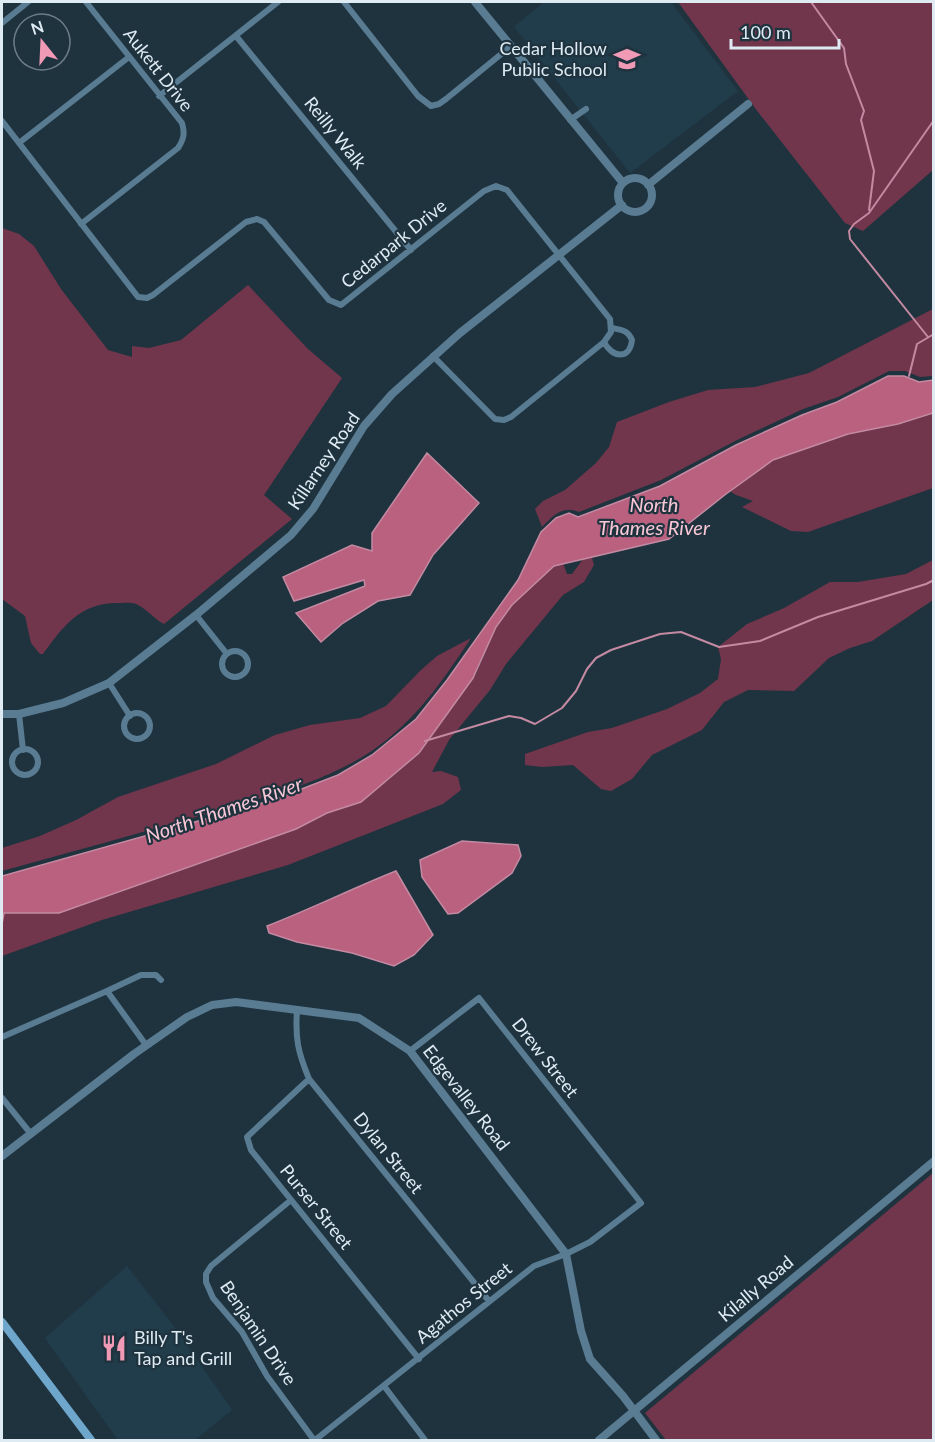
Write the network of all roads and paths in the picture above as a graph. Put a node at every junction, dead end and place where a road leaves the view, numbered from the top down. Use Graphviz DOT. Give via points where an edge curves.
graph roads {
  1 [pos="28,2"];
  2 [pos="86,2"];
  3 [pos="278,2"];
  4 [pos="344,2"];
  5 [pos="475,2"];
  6 [pos="2,23"];
  7 [pos="236,36"];
  8 [pos="511,46"];
  9 [pos="129,57"];
  10 [pos="159,96"];
  11 [pos="748,104"];
  12 [pos="586,109"];
  13 [pos="570,120"];
  14 [pos="2,121"];
  15 [pos="20,143"];
  16 [pos="623,183"];
  17 [pos="648,185"];
  18 [pos="622,205"];
  19 [pos="81,224"];
  20 [pos="411,250"];
  21 [pos="557,254"];
  22 [pos="612,328"];
  23 [pos="604,342"];
  24 [pos="433,356"];
  25 [pos="196,615"];
  26 [pos="227,654"];
  27 [pos="109,683"];
  28 [pos="2,714"];
  29 [pos="19,714"];
  30 [pos="129,716"];
  31 [pos="23,750"];
  32 [pos="161,980"];
  33 [pos="107,991"];
  34 [pos="297,1010"];
  35 [pos="2,1037"];
  36 [pos="146,1045"];
  37 [pos="410,1051"];
  38 [pos="309,1079"];
  39 [pos="2,1098"];
  40 [pos="31,1134"];
  41 [pos="2,1156"];
  42 [pos="933,1161"];
  43 [pos="291,1200"];
  44 [pos="640,1203"];
  45 [pos="566,1254"];
  46 [pos="489,1301"];
  47 [pos="2,1322"];
  48 [pos="418,1359"];
  49 [pos="384,1386"];
  50 [pos="634,1411"];
  51 [pos="91,1440"];
  52 [pos="314,1440"];
  53 [pos="425,1440"];
  54 [pos="599,1440"];
  55 [pos="656,1440"];
  1 -- 6 [label="street"];
  2 -- 9 [label="street, Aukett Drive"];
  3 -- 7 [label="street"];
  4 -- 8 [label="street" via="418,96 431,106 446,99"];
  5 -- 8 [label="street"];
  7 -- 10 [label="street"];
  7 -- 20 [label="street, Reilly Walk"];
  8 -- 13 [label="street"];
  9 -- 10 [label="street, Aukett Drive"];
  9 -- 15 [label="street"];
  10 -- 19 [label="street, Aukett Drive" via="182,123 183,140"];
  11 -- 17 [label="street"];
  12 -- 13 [label="street"];
  13 -- 16 [label="street"];
  14 -- 15 [label="street, Cedarpark Drive"];
  15 -- 19 [label="street, Cedarpark Drive"];
  16 -- 17 [label="street" via="635,178"];
  16 -- 18 [label="street" via="618,193"];
  17 -- 18 [label="street" via="651,199 644,209 634,212"];
  18 -- 21 [label="street, Killarney Road"];
  19 -- 20 [label="street, Cedarpark Drive" via="138,297 147,298 246,222 257,219 264,222 328,300 341,305"];
  20 -- 21 [label="street, Cedarpark Drive" via="495,186 507,190"];
  21 -- 22 [label="street" via="610,319"];
  21 -- 24 [label="street, Killarney Road"];
  22 -- 23 [label="street"];
  22 -- 23 [label="street" via="629,333 629,350 614,354"];
  23 -- 24 [label="street" via="504,420 495,419"];
  24 -- 25 [label="street, Killarney Road" via="364,426 313,509 291,535"];
  25 -- 26 [label="street"];
  25 -- 27 [label="street, Killarney Road"];
  26 -- 26 [label="street" via="222,669 232,677 240,676 247,666 246,658 240,653"];
  27 -- 29 [label="street, Killarney Road" via="63,703"];
  27 -- 30 [label="street"];
  28 -- 29 [label="street, Killarney Road"];
  29 -- 31 [label="street"];
  30 -- 30 [label="street" via="124,722 127,734 134,739 146,735 149,724 145,717 138,713"];
  31 -- 31 [label="street" via="16,753 12,765 17,772 29,774 37,766 37,757"];
  32 -- 33 [label="street" via="156,975 141,975"];
  33 -- 35 [label="street"];
  33 -- 36 [label="street"];
  34 -- 36 [label="street, Edgevalley Road" via="236,1002 212,1005"];
  34 -- 37 [label="street, Edgevalley Road" via="359,1018"];
  34 -- 38 [label="street, Dylan Street" via="295,1034"];
  36 -- 40 [label="street, Edgevalley Road"];
  37 -- 44 [label="street, Drew Street" via="479,998"];
  37 -- 45 [label="street, Edgevalley Road"];
  38 -- 43 [label="street, Purser Street" via="247,1137 251,1150"];
  38 -- 46 [label="street, Dylan Street"];
  39 -- 40 [label="street"];
  40 -- 41 [label="street, Edgevalley Road"];
  42 -- 50 [label="street, Kilally Road"];
  43 -- 48 [label="street, Purser Street"];
  43 -- 52 [label="street, Benjamin Drive" via="211,1266 206,1282 213,1298 242,1332 267,1376"];
  44 -- 45 [label="street, Agathos Street" via="590,1242"];
  45 -- 46 [label="street, Agathos Street" via="534,1266"];
  45 -- 50 [label="street, Edgevalley Road" via="590,1359"];
  46 -- 48 [label="street, Agathos Street"];
  47 -- 51 [label="main road"];
  48 -- 49 [label="street, Agathos Street"];
  49 -- 52 [label="street, Agathos Street"];
  49 -- 53 [label="street"];
  50 -- 54 [label="street, Kilally Road"];
  50 -- 55 [label="street, Edgevalley Road"];
}
